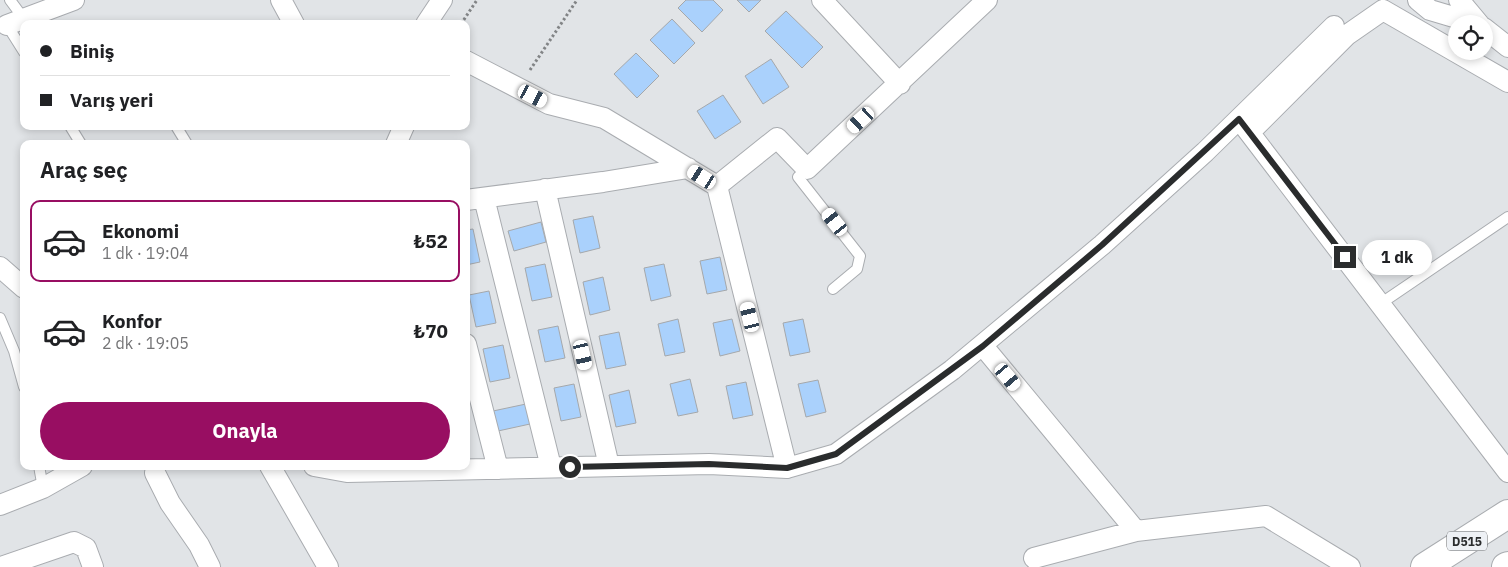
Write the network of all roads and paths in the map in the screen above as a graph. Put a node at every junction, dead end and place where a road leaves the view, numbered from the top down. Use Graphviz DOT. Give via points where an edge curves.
graph roads {
  1 [pos="10,0"];
  2 [pos="74,0"];
  3 [pos="282,0"];
  4 [pos="442,0"];
  5 [pos="477,0"];
  6 [pos="577,0"];
  7 [pos="822,0"];
  8 [pos="987,0"];
  9 [pos="1418,0"];
  10 [pos="1459,0"];
  11 [pos="1448,15"];
  12 [pos="1471,15"];
  13 [pos="20,20"];
  14 [pos="20,20"];
  15 [pos="292,20"];
  16 [pos="429,20"];
  17 [pos="464,20"];
  18 [pos="15,22"];
  19 [pos="1334,26"];
  20 [pos="1493,35"];
  21 [pos="20,39"];
  22 [pos="1508,47"];
  23 [pos="470,63"];
  24 [pos="1508,82"];
  25 [pos="900,84"];
  26 [pos="518,88"];
  27 [pos="1244,126"];
  28 [pos="688,168"];
  29 [pos="808,169"];
  30 [pos="716,186"];
  31 [pos="545,189"];
  32 [pos="475,199"];
  33 [pos="1508,217"];
  34 [pos="0,267"];
  35 [pos="20,284"];
  36 [pos="833,289"];
  37 [pos="1380,304"];
  38 [pos="0,318"];
  39 [pos="983,346"];
  40 [pos="470,360"];
  41 [pos="20,373"];
  42 [pos="609,466"];
  43 [pos="551,467"];
  44 [pos="787,468"];
  45 [pos="470,469"];
  46 [pos="498,469"];
  47 [pos="40,470"];
  48 [pos="75,470"];
  49 [pos="272,470"];
  50 [pos="336,470"];
  51 [pos="391,470"];
  52 [pos="1508,472"];
  53 [pos="155,473"];
  54 [pos="43,488"];
  55 [pos="0,505"];
  56 [pos="1508,514"];
  57 [pos="1136,531"];
  58 [pos="1034,558"];
  59 [pos="1,567"];
  60 [pos="93,567"];
  61 [pos="210,567"];
  62 [pos="328,567"];
  63 [pos="1350,567"];
  64 [pos="1426,567"];
  1 -- 18 [label="lane"];
  2 -- 13 [label="street"];
  3 -- 15 [label="street"];
  4 -- 16 [label="street"];
  5 -- 17 [label="path"];
  6 -- 26 [label="path"];
  7 -- 25 [label="street"];
  8 -- 25 [label="street"];
  9 -- 11 [label="street" via="1430,10"];
  10 -- 12 [label="street"];
  14 -- 18 [label="street"];
  18 -- 21 [label="lane"];
  19 -- 27 [label="street"];
  20 -- 22 [label="street"];
  23 -- 26 [label="street"];
  24 -- 27 [label="street" via="1383,10 1347,35"];
  25 -- 29 [label="street"];
  26 -- 28 [label="street" via="549,104 604,118"];
  27 -- 37 [label="street"];
  27 -- 39 [label="street"];
  28 -- 30 [label="street"];
  28 -- 31 [label="street"];
  29 -- 30 [label="street" via="777,138"];
  29 -- 36 [label="lane" via="798,177 860,256 857,269"];
  30 -- 44 [label="street"];
  31 -- 32 [label="street"];
  31 -- 42 [label="street"];
  32 -- 43 [label="street"];
  33 -- 37 [label="lane"];
  34 -- 35 [label="street"];
  37 -- 52 [label="street"];
  38 -- 41 [label="lane"];
  39 -- 44 [label="street" via="836,454"];
  39 -- 57 [label="street"];
  40 -- 46 [label="street"];
  42 -- 43 [label="street"];
  42 -- 44 [label="street" via="709,464"];
  43 -- 46 [label="street"];
  45 -- 46 [label="street"];
  47 -- 54 [label="lane"];
  48 -- 54 [label="street"];
  49 -- 62 [label="street"];
  50 -- 51 [label="street"];
  53 -- 61 [label="street"];
  54 -- 55 [label="street"];
  56 -- 64 [label="highway, D515"];
  57 -- 58 [label="street"];
  57 -- 63 [label="street" via="1266,516"];
  59 -- 60 [label="street" via="74,542 86,548"];
}
